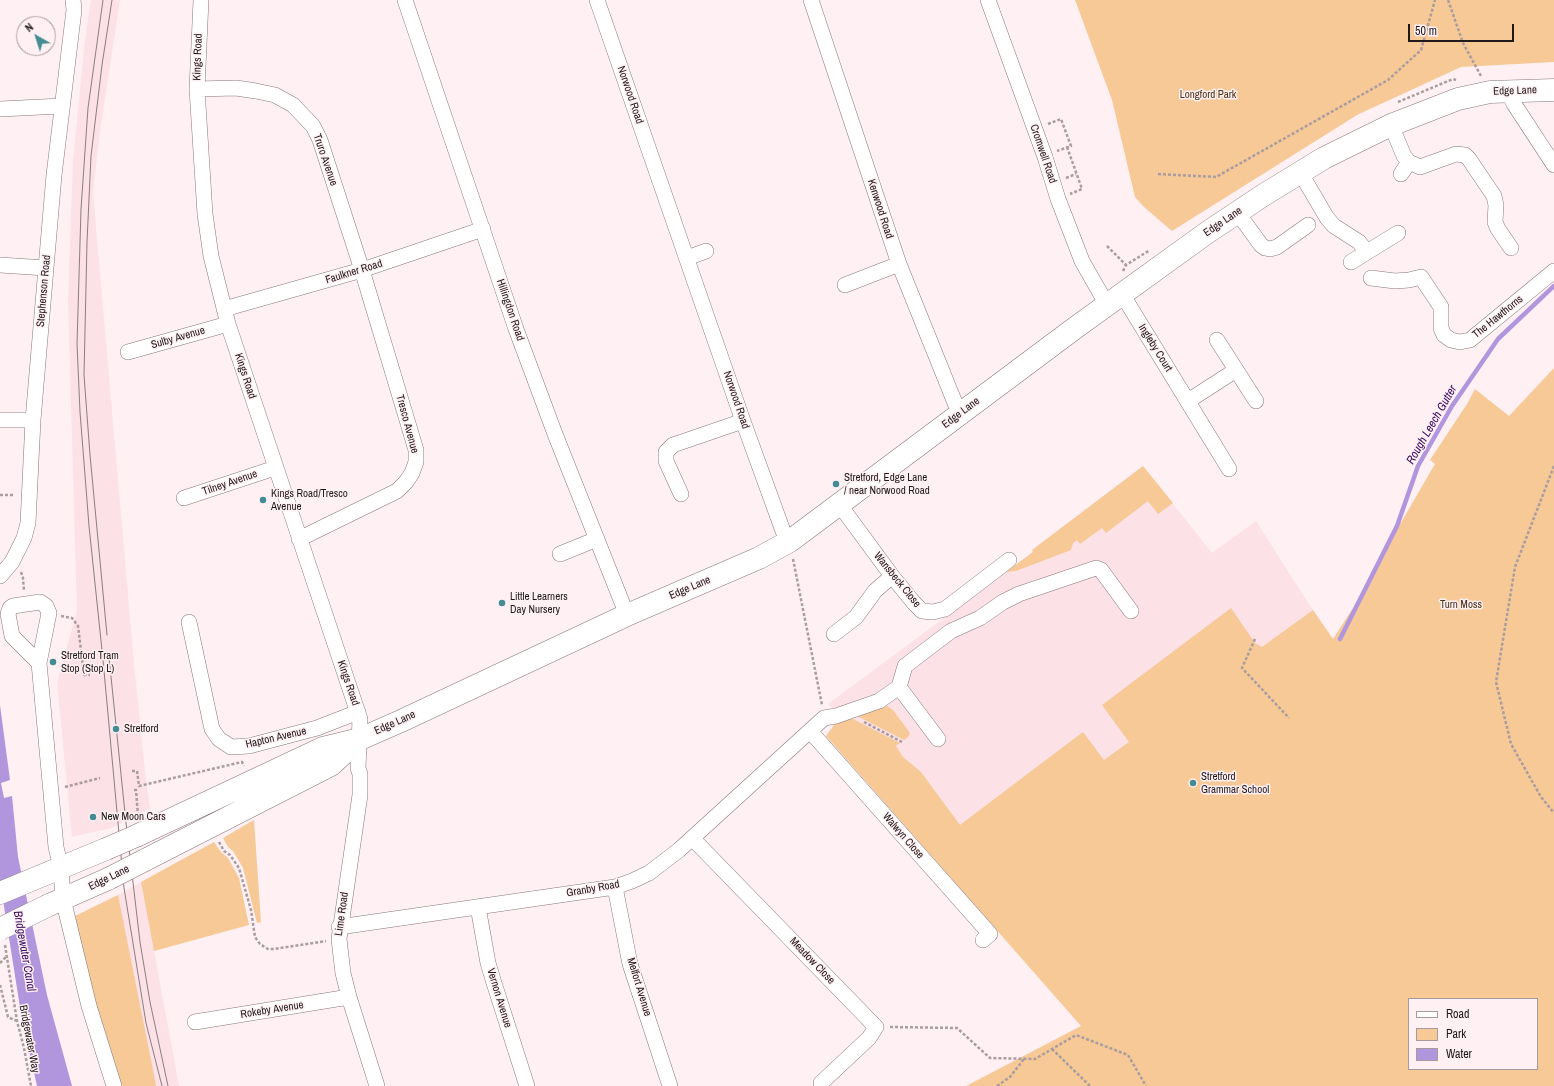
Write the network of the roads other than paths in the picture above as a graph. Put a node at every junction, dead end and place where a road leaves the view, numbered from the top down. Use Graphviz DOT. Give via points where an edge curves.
graph roads {
  1 [pos="73,0"];
  2 [pos="201,0"];
  3 [pos="405,0"];
  4 [pos="597,0"];
  5 [pos="811,0"];
  6 [pos="988,0"];
  7 [pos="197,89"];
  8 [pos="1554,90"];
  9 [pos="1499,91"];
  10 [pos="62,106"];
  11 [pos="0,109"];
  12 [pos="1391,124"];
  13 [pos="1554,165"];
  14 [pos="1300,172"];
  15 [pos="1238,212"];
  16 [pos="1308,225"];
  17 [pos="483,230"];
  18 [pos="1398,233"];
  19 [pos="1511,248"];
  20 [pos="706,251"];
  21 [pos="1367,252"];
  22 [pos="687,258"];
  23 [pos="1351,262"];
  24 [pos="898,264"];
  25 [pos="0,265"];
  26 [pos="46,268"];
  27 [pos="362,270"];
  28 [pos="1554,271"];
  29 [pos="1379,276"];
  30 [pos="845,285"];
  31 [pos="1114,300"];
  32 [pos="224,309"];
  33 [pos="228,324"];
  34 [pos="1216,340"];
  35 [pos="128,352"];
  36 [pos="1236,370"];
  37 [pos="1256,401"];
  38 [pos="1188,402"];
  39 [pos="962,413"];
  40 [pos="0,420"];
  41 [pos="33,420"];
  42 [pos="743,421"];
  43 [pos="275,468"];
  44 [pos="1229,469"];
  45 [pos="681,494"];
  46 [pos="184,498"];
  47 [pos="839,504"];
  48 [pos="299,539"];
  49 [pos="597,539"];
  50 [pos="790,541"];
  51 [pos="560,554"];
  52 [pos="1009,560"];
  53 [pos="0,576"];
  54 [pos="892,576"];
  55 [pos="1131,610"];
  56 [pos="627,615"];
  57 [pos="189,622"];
  58 [pos="834,634"];
  59 [pos="39,663"];
  60 [pos="898,687"];
  61 [pos="358,712"];
  62 [pos="810,731"];
  63 [pos="360,739"];
  64 [pos="938,740"];
  65 [pos="692,838"];
  66 [pos="54,871"];
  67 [pos="615,887"];
  68 [pos="0,893"];
  69 [pos="56,902"];
  70 [pos="478,907"];
  71 [pos="339,933"];
  72 [pos="3,938"];
  73 [pos="983,940"];
  74 [pos="349,997"];
  75 [pos="195,1022"];
  76 [pos="821,1083"];
  77 [pos="114,1086"];
  78 [pos="377,1086"];
  79 [pos="527,1086"];
  80 [pos="670,1086"];
  1 -- 10 [label="street, Stephenson Road" via="74,10"];
  2 -- 7 [label="street, Kings Road"];
  3 -- 17 [label="street, Hillingdon Road"];
  4 -- 22 [label="street, Norwood Road"];
  5 -- 24 [label="street, Kenwood Road"];
  6 -- 31 [label="street, Cromwell Road" via="1082,261"];
  7 -- 27 [label="street, Truro Avenue" via="236,88 275,95 304,115 320,140"];
  7 -- 32 [label="street, Kings Road" via="204,214"];
  8 -- 9 [label="highway, Edge Lane"];
  9 -- 12 [label="highway, Edge Lane" via="1458,99"];
  9 -- 13 [label="street" via="1514,104"];
  10 -- 11 [label="street"];
  10 -- 26 [label="street, Stephenson Road"];
  12 -- 14 [label="highway, Edge Lane"];
  12 -- 19 [label="street" via="1404,156 1405,168 1420,167 1456,154 1469,159 1494,196 1495,222"];
  14 -- 15 [label="highway, Edge Lane"];
  14 -- 21 [label="street" via="1327,218 1334,226 1359,242"];
  15 -- 16 [label="street" via="1260,245 1270,250"];
  15 -- 31 [label="highway, Edge Lane"];
  17 -- 27 [label="street, Faulkner Road"];
  17 -- 49 [label="street, Hillingdon Road" via="516,329"];
  18 -- 21 [label="street"];
  20 -- 22 [label="street"];
  21 -- 23 [label="street"];
  22 -- 42 [label="street, Norwood Road"];
  24 -- 30 [label="street"];
  24 -- 39 [label="street, Kenwood Road" via="955,403"];
  25 -- 26 [label="street"];
  26 -- 41 [label="street, Stephenson Road"];
  27 -- 32 [label="street, Faulkner Road"];
  27 -- 48 [label="street, Tresco Avenue" via="416,450 416,462 412,473 397,491"];
  28 -- 29 [label="street, The Hawthorns" via="1470,340 1460,342 1444,335 1441,328 1441,307 1421,277 1395,281"];
  31 -- 38 [label="street, Ingleby Court"];
  31 -- 39 [label="highway, Edge Lane"];
  32 -- 33 [label="street, Kings Road"];
  33 -- 35 [label="street, Sulby Avenue"];
  33 -- 43 [label="street, Kings Road"];
  34 -- 36 [label="street"];
  36 -- 37 [label="street"];
  36 -- 38 [label="street"];
  38 -- 44 [label="street, Ingleby Court"];
  39 -- 47 [label="highway, Edge Lane"];
  40 -- 41 [label="street"];
  41 -- 53 [label="street, Stephenson Road" via="28,524 12,562"];
  42 -- 45 [label="street" via="673,446 666,452 666,461"];
  42 -- 50 [label="street, Norwood Road" via="783,531"];
  43 -- 46 [label="street, Tilney Avenue"];
  43 -- 48 [label="street, Kings Road"];
  47 -- 50 [label="highway, Edge Lane"];
  47 -- 54 [label="street, Wansbeck Close"];
  48 -- 61 [label="street, Kings Road"];
  49 -- 51 [label="street"];
  49 -- 56 [label="street, Hillingdon Road"];
  50 -- 56 [label="highway, Edge Lane" via="759,558"];
  52 -- 54 [label="street, Wansbeck Close" via="945,609 933,612 922,610"];
  54 -- 58 [label="street" via="875,591 856,616"];
  55 -- 60 [label="street" via="1101,570 1089,569 1018,594 980,618 951,631 905,666"];
  56 -- 63 [label="highway, Edge Lane"];
  57 -- 61 [label="street, Hapton Avenue" via="212,729 219,739 231,747 249,746 317,728"];
  59 -- 59 [label="street" via="11,633 9,611 13,606 40,602 46,606 49,613"];
  59 -- 66 [label="street" via="56,847"];
  60 -- 62 [label="street, Granby Road" via="879,701 835,715"];
  60 -- 64 [label="street"];
  61 -- 63 [label="street, Kings Road"];
  62 -- 65 [label="street, Granby Road"];
  62 -- 73 [label="street, Walwyn Close" via="990,934"];
  63 -- 66 [label="highway, Edge Lane, bridge" via="323,748 137,826 106,849"];
  63 -- 69 [label="highway, Edge Lane, bridge" via="330,765 110,878"];
  63 -- 71 [label="street, Lime Road" via="359,808"];
  65 -- 67 [label="street, Granby Road" via="649,873"];
  65 -- 76 [label="street, Meadow Close" via="876,1027 869,1038"];
  66 -- 68 [label="highway, Edge Lane"];
  66 -- 69 [label="street"];
  67 -- 70 [label="street, Granby Road"];
  67 -- 80 [label="street, Melfort Avenue" via="630,964"];
  69 -- 72 [label="highway, Edge Lane, bridge"];
  69 -- 77 [label="street"];
  70 -- 71 [label="street, Granby Road"];
  70 -- 79 [label="street, Vernon Avenue" via="494,983"];
  71 -- 74 [label="street, Lime Road" via="343,973"];
  74 -- 75 [label="street, Rokeby Avenue"];
  74 -- 78 [label="street, Lime Road"];
}
